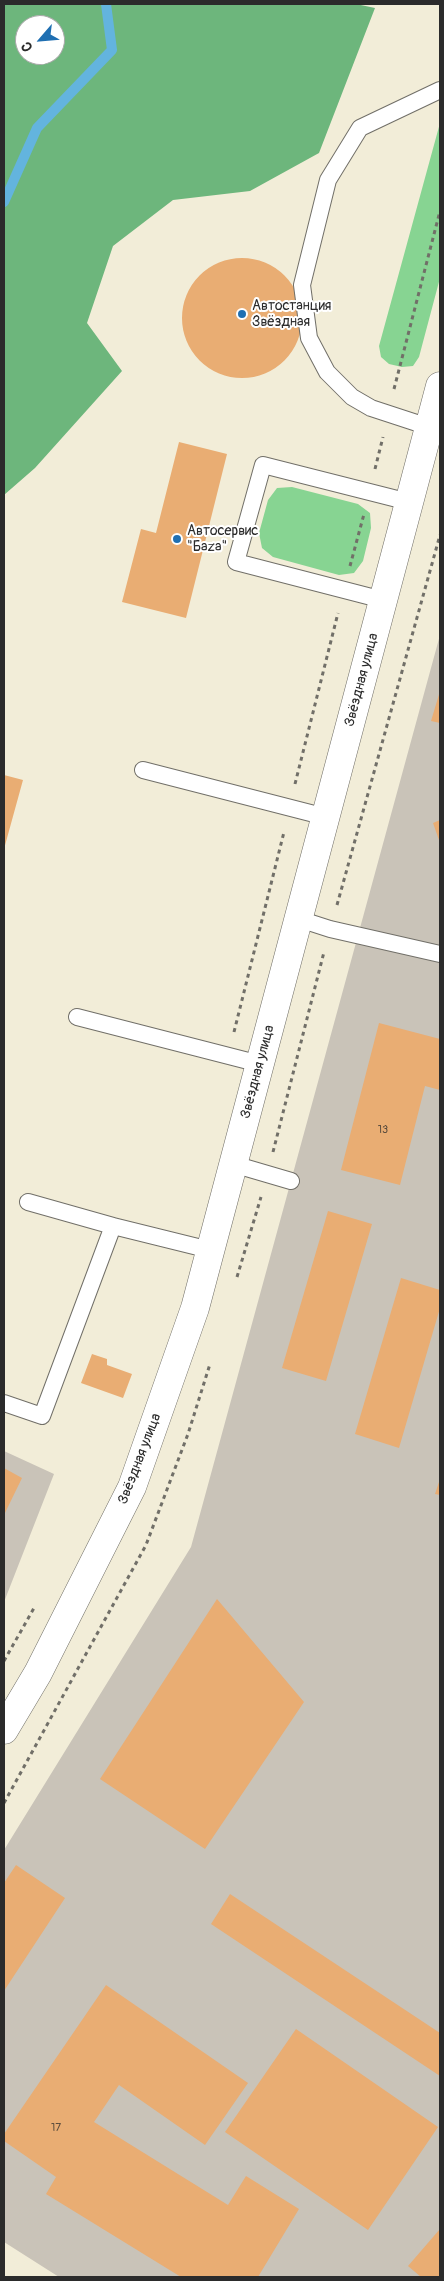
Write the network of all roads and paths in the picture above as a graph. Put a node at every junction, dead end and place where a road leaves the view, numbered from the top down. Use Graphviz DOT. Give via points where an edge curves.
graph roads {
  1 [pos="440,90"];
  2 [pos="440,211"];
  3 [pos="440,386"];
  4 [pos="388,414"];
  5 [pos="429,427"];
  6 [pos="409,502"];
  7 [pos="383,600"];
  8 [pos="143,770"];
  9 [pos="326,817"];
  10 [pos="299,919"];
  11 [pos="440,954"];
  12 [pos="77,1017"];
  13 [pos="260,1064"];
  14 [pos="233,1164"];
  15 [pos="291,1181"];
  16 [pos="28,1202"];
  17 [pos="113,1226"];
  18 [pos="210,1250"];
  19 [pos="4,1402"];
  20 [pos="38,1602"];
  21 [pos="4,1661"];
  22 [pos="11,1703"];
  23 [pos="4,1730"];
  1 -- 4 [label="lane" via="360,128 328,180 302,285 309,338 327,372 352,397"];
  2 -- 4 [label="path"];
  3 -- 5 [label="main road, Звёздная улица"];
  4 -- 5 [label="lane"];
  5 -- 6 [label="main road, Звёздная улица"];
  6 -- 7 [label="main road, Звёздная улица"];
  6 -- 7 [label="lane" via="263,465 236,562"];
  7 -- 9 [label="main road, Звёздная улица"];
  8 -- 9 [label="lane"];
  9 -- 10 [label="main road, Звёздная улица"];
  10 -- 11 [label="lane"];
  10 -- 13 [label="main road, Звёздная улица"];
  12 -- 13 [label="lane"];
  13 -- 14 [label="main road, Звёздная улица"];
  14 -- 15 [label="lane"];
  14 -- 18 [label="main road, Звёздная улица"];
  16 -- 17 [label="lane"];
  17 -- 18 [label="lane"];
  17 -- 19 [label="lane" via="42,1416"];
  18 -- 22 [label="main road, Звёздная улица" via="194,1308 132,1487 38,1673"];
  20 -- 21 [label="path"];
  22 -- 23 [label="main road, Звёздная улица"];
}
